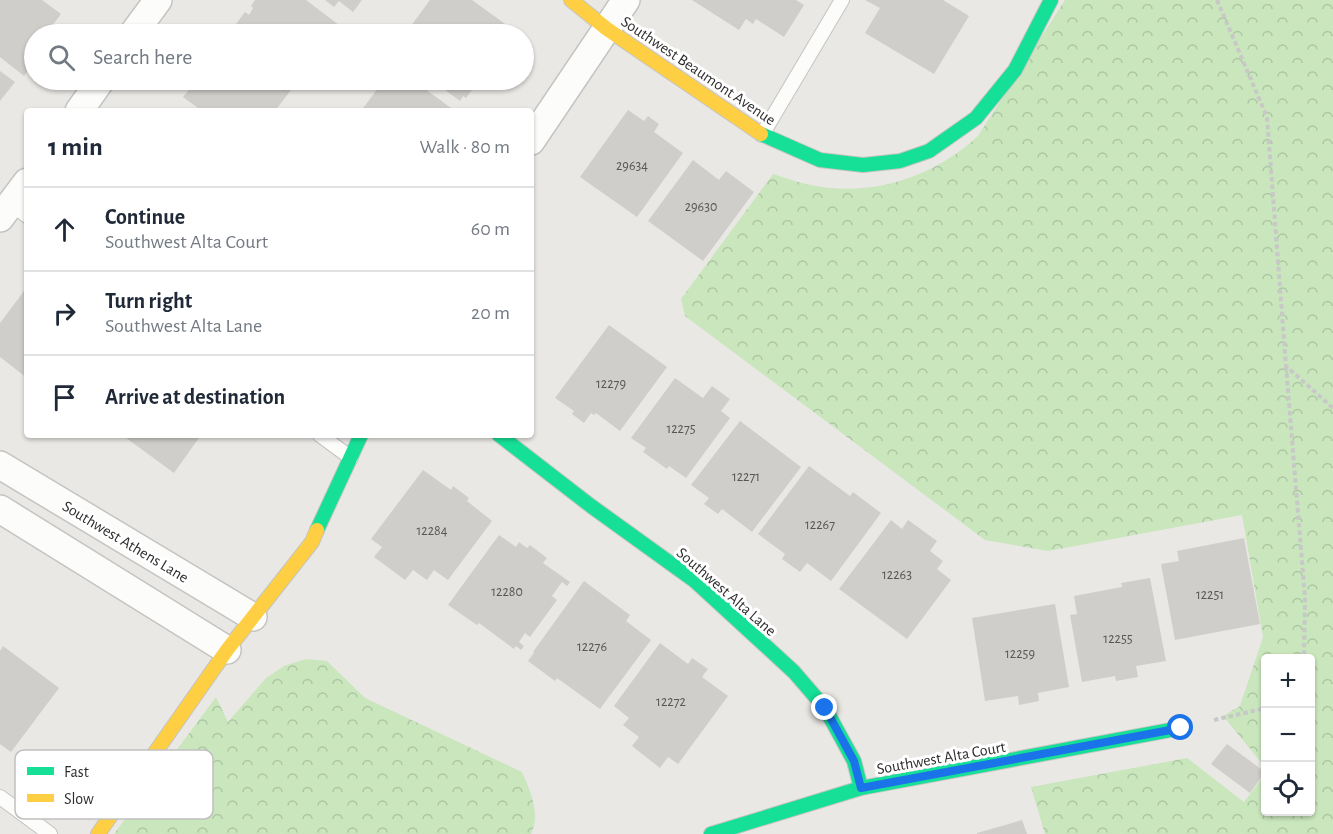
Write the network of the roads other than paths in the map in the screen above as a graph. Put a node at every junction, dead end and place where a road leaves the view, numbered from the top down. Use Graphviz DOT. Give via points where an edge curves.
graph roads {
  1 [pos="158,0"];
  2 [pos="571,0"];
  3 [pos="626,0"];
  4 [pos="842,0"];
  5 [pos="1051,0"];
  6 [pos="140,24"];
  7 [pos="607,29"];
  8 [pos="94,90"];
  9 [pos="81,108"];
  10 [pos="762,135"];
  11 [pos="534,137"];
  12 [pos="24,186"];
  13 [pos="9,209"];
  14 [pos="324,438"];
  15 [pos="360,438"];
  16 [pos="503,438"];
  17 [pos="351,458"];
  18 [pos="0,465"];
  19 [pos="0,509"];
  20 [pos="253,617"];
  21 [pos="227,650"];
  22 [pos="1181,728"];
  23 [pos="157,750"];
  24 [pos="861,788"];
  25 [pos="0,797"];
  26 [pos="15,808"];
  27 [pos="30,819"];
  28 [pos="109,819"];
  29 [pos="50,834"];
  30 [pos="98,834"];
  31 [pos="711,834"];
  1 -- 6 [label="street"];
  2 -- 7 [label="street, Southwest Beaumont Avenue"];
  3 -- 7 [label="street"];
  4 -- 10 [label="lane"];
  5 -- 10 [label="street, Southwest Beaumont Avenue" via="1015,70 976,118 929,151 900,161 862,165 820,160"];
  7 -- 10 [label="street, Southwest Beaumont Avenue"];
  7 -- 11 [label="street"];
  8 -- 9 [label="street"];
  12 -- 13 [label="street"];
  14 -- 17 [label="lane"];
  15 -- 17 [label="street"];
  16 -- 24 [label="street, Southwest Alta Lane" via="695,581 794,672 825,708 854,761"];
  17 -- 20 [label="street" via="312,542"];
  18 -- 20 [label="street, Southwest Athens Lane"];
  19 -- 21 [label="street"];
  20 -- 21 [label="street"];
  21 -- 23 [label="street"];
  22 -- 24 [label="street, Southwest Alta Court"];
  24 -- 31 [label="street, Southwest Alta Court"];
  25 -- 26 [label="lane"];
  27 -- 29 [label="lane"];
  28 -- 30 [label="street"];
}
